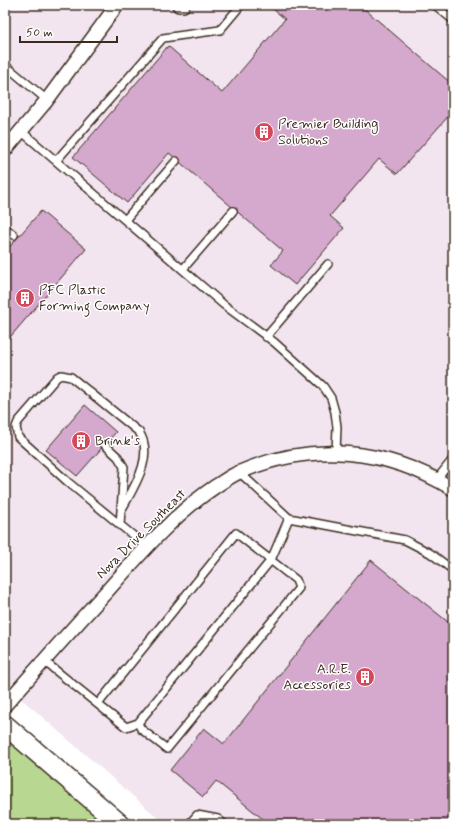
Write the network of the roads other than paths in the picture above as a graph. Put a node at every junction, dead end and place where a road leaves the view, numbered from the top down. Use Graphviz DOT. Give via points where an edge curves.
graph roads {
  1 [pos="117,5"];
  2 [pos="179,5"];
  3 [pos="183,5"];
  4 [pos="241,5"];
  5 [pos="435,5"];
  6 [pos="453,20"];
  7 [pos="5,65"];
  8 [pos="47,100"];
  9 [pos="22,131"];
  10 [pos="5,150"];
  11 [pos="56,161"];
  12 [pos="176,161"];
  13 [pos="233,211"];
  14 [pos="125,220"];
  15 [pos="5,228"];
  16 [pos="14,235"];
  17 [pos="328,264"];
  18 [pos="182,269"];
  19 [pos="266,337"];
  20 [pos="105,446"];
  21 [pos="336,452"];
  22 [pos="453,459"];
  23 [pos="239,472"];
  24 [pos="437,479"];
  25 [pos="453,489"];
  26 [pos="122,509"];
  27 [pos="289,518"];
  28 [pos="120,525"];
  29 [pos="147,547"];
  30 [pos="271,560"];
  31 [pos="453,570"];
  32 [pos="44,661"];
  33 [pos="98,704"];
  34 [pos="5,705"];
  35 [pos="138,723"];
  36 [pos="5,724"];
  37 [pos="120,824"];
  38 [pos="189,824"];
  39 [pos="224,824"];
  1 -- 8 [label="street"];
  2 -- 3 [label="street"];
  4 -- 11 [label="lane" via="220,30 163,38"];
  5 -- 6 [label="lane"];
  7 -- 8 [label="lane"];
  8 -- 9 [label="street"];
  9 -- 10 [label="street"];
  9 -- 11 [label="lane"];
  11 -- 14 [label="lane"];
  12 -- 14 [label="lane"];
  13 -- 18 [label="lane"];
  14 -- 18 [label="lane"];
  15 -- 16 [label="lane"];
  17 -- 19 [label="lane"];
  18 -- 19 [label="lane"];
  19 -- 21 [label="lane" via="323,386 331,398 337,427"];
  20 -- 26 [label="lane" via="118,457 124,467"];
  21 -- 23 [label="street, Nova Drive Southeast" via="289,456"];
  21 -- 24 [label="street, Nova Drive Southeast" via="384,458"];
  22 -- 24 [label="lane"];
  23 -- 27 [label="lane"];
  23 -- 29 [label="street, Nova Drive Southeast" via="188,507"];
  24 -- 25 [label="street, Nova Drive Southeast"];
  26 -- 28 [label="lane"];
  26 -- 28 [label="lane" via="133,490 145,456 144,440 139,432 71,378 61,375 56,377 18,422 18,437"];
  27 -- 30 [label="lane"];
  27 -- 31 [label="lane" via="405,540"];
  28 -- 29 [label="lane"];
  29 -- 32 [label="street, Nova Drive Southeast"];
  30 -- 33 [label="lane" via="236,533"];
  30 -- 35 [label="lane"];
  30 -- 35 [label="lane" via="296,580 299,588 167,749 141,729"];
  32 -- 33 [label="lane"];
  32 -- 34 [label="street, Nova Drive Southeast"];
  33 -- 35 [label="lane" via="126,727"];
  36 -- 37 [label="street"];
  38 -- 39 [label="lane" via="197,815 218,819"];
}
